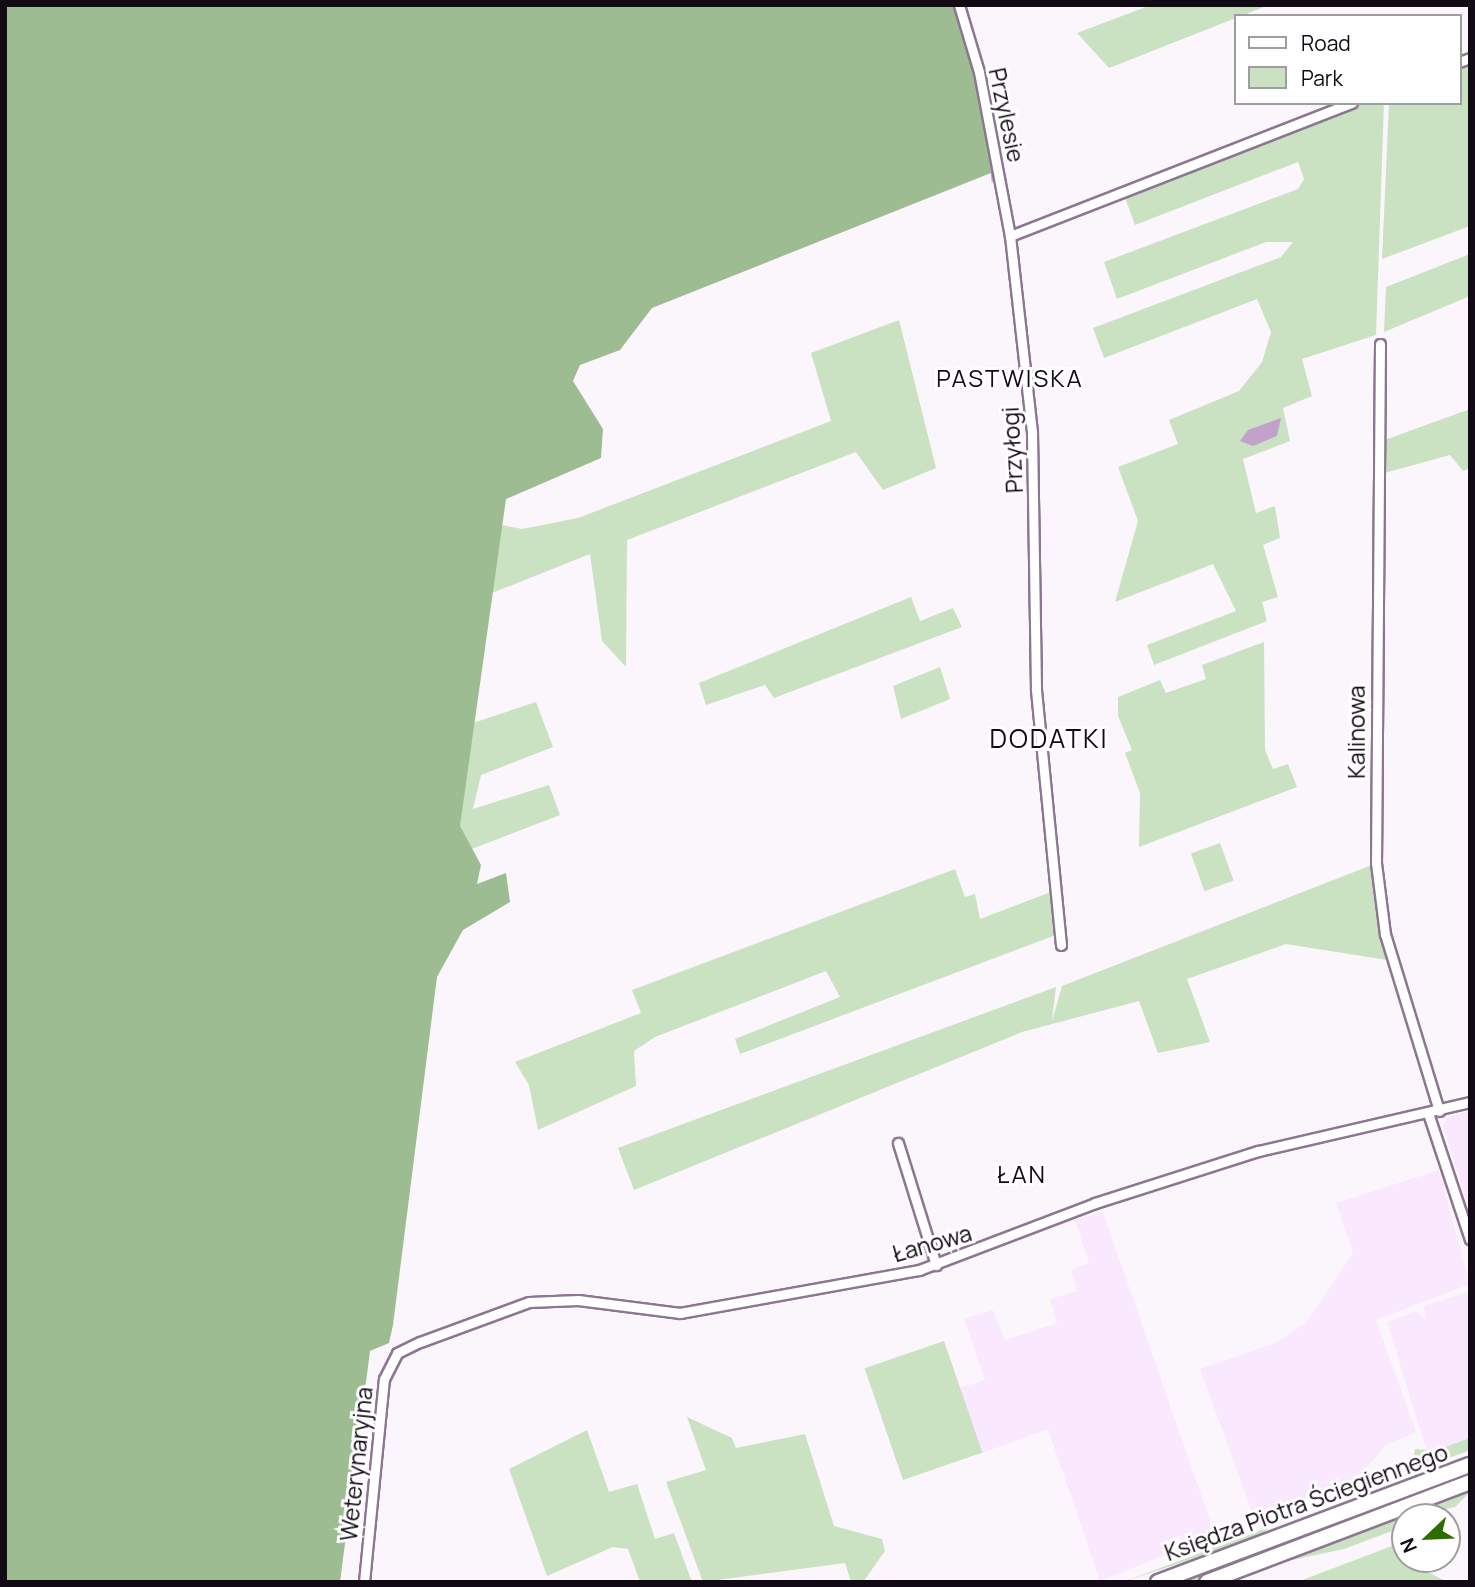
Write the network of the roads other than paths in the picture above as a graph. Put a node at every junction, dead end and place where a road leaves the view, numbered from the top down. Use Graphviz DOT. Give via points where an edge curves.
graph roads {
  1 [pos="959,5"];
  2 [pos="1347,105"];
  3 [pos="1010,236"];
  4 [pos="1380,344"];
  5 [pos="1061,945"];
  6 [pos="1470,1102"];
  7 [pos="1439,1111"];
  8 [pos="1428,1113"];
  9 [pos="898,1143"];
  10 [pos="1470,1239"];
  11 [pos="936,1265"];
  12 [pos="397,1353"];
  13 [pos="1470,1465"];
  14 [pos="1470,1482"];
  15 [pos="364,1582"];
  16 [pos="1158,1582"];
  17 [pos="1207,1582"];
  1 -- 3 [label="street, Przylesie" via="979,72"];
  2 -- 3 [label="street"];
  3 -- 5 [label="street, Przyłogi" via="1032,432 1036,688"];
  4 -- 7 [label="street, Kalinowa" via="1376,863 1384,934"];
  6 -- 7 [label="street, Łanowa"];
  7 -- 8 [label="street, Łanowa"];
  8 -- 10 [label="street"];
  8 -- 11 [label="street, Łanowa" via="1258,1151 1095,1203"];
  9 -- 11 [label="street"];
  11 -- 12 [label="street, Łanowa" via="680,1313 578,1300 529,1302"];
  12 -- 15 [label="street, Weterynaryjna" via="384,1379"];
  13 -- 16 [label="main road, Księdza Piotra Ściegiennego"];
  14 -- 17 [label="main road, Księdza Piotra Ściegiennego"];
}
